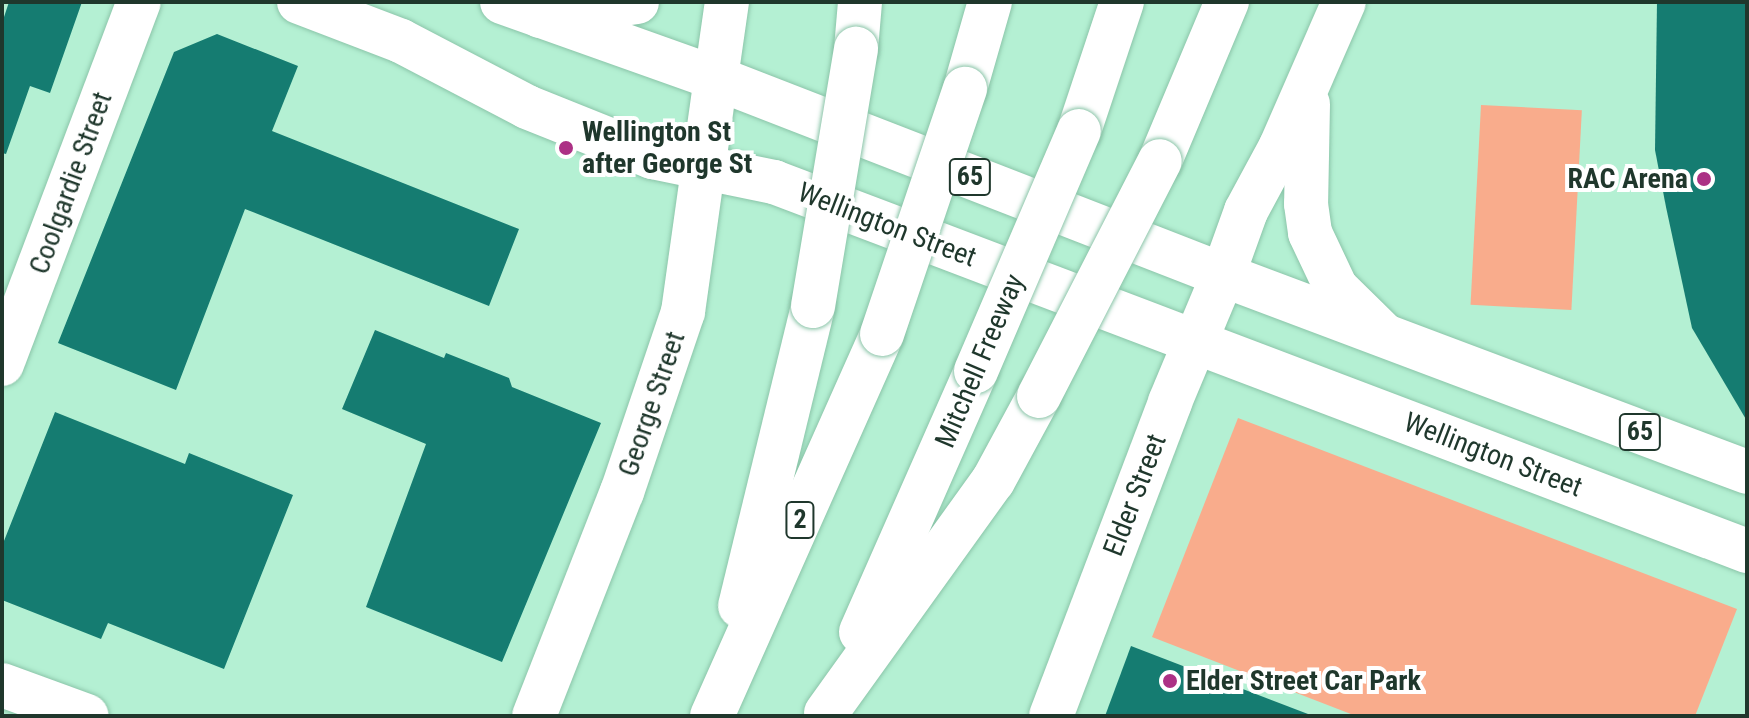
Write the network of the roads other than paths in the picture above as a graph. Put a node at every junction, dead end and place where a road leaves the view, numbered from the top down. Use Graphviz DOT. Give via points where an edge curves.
graph roads {
  1 [pos="139,2"];
  2 [pos="299,2"];
  3 [pos="366,2"];
  4 [pos="637,2"];
  5 [pos="727,2"];
  6 [pos="860,2"];
  7 [pos="990,2"];
  8 [pos="1122,2"];
  9 [pos="1227,2"];
  10 [pos="1344,2"];
  11 [pos="521,9"];
  12 [pos="401,41"];
  13 [pos="716,78"];
  14 [pos="1309,81"];
  15 [pos="704,167"];
  16 [pos="1223,275"];
  17 [pos="1384,335"];
  18 [pos="1196,342"];
  19 [pos="2,364"];
  20 [pos="1747,472"];
  21 [pos="1747,551"];
  22 [pos="2,685"];
  23 [pos="714,711"];
  24 [pos="826,714"];
  25 [pos="87,716"];
  26 [pos="534,716"];
  27 [pos="1051,716"];
  1 -- 19 [label="main road, Coolgardie Street"];
  2 -- 12 [label="main road, Wellington Street"];
  3 -- 12 [label="main road"];
  4 -- 11 [label="main road"];
  5 -- 13 [label="main road, George Street"];
  6 -- 23 [label="main road, bridge" via="813,306"];
  7 -- 23 [label="main road, 2, bridge" via="882,334"];
  8 -- 24 [label="main road, Mitchell Freeway, bridge" via="1079,131"];
  9 -- 24 [label="main road, bridge" via="1160,161 993,481"];
  10 -- 14 [label="main road, Elder Street"];
  11 -- 13 [label="main road, 65"];
  12 -- 15 [label="main road, Wellington Street" via="527,107 652,157"];
  13 -- 15 [label="main road, George Street"];
  13 -- 16 [label="main road, 65"];
  14 -- 16 [label="main road, Elder Street" via="1246,211"];
  14 -- 17 [label="main road" via="1310,233 1336,288"];
  15 -- 18 [label="main road, Wellington Street" via="774,182"];
  15 -- 26 [label="main road, George Street" via="683,312 622,492"];
  16 -- 17 [label="main road, 65"];
  16 -- 18 [label="main road, Elder Street"];
  17 -- 20 [label="main road, 65"];
  18 -- 21 [label="main road, Wellington Street"];
  18 -- 27 [label="main road, Elder Street"];
  22 -- 25 [label="main road"];
}
